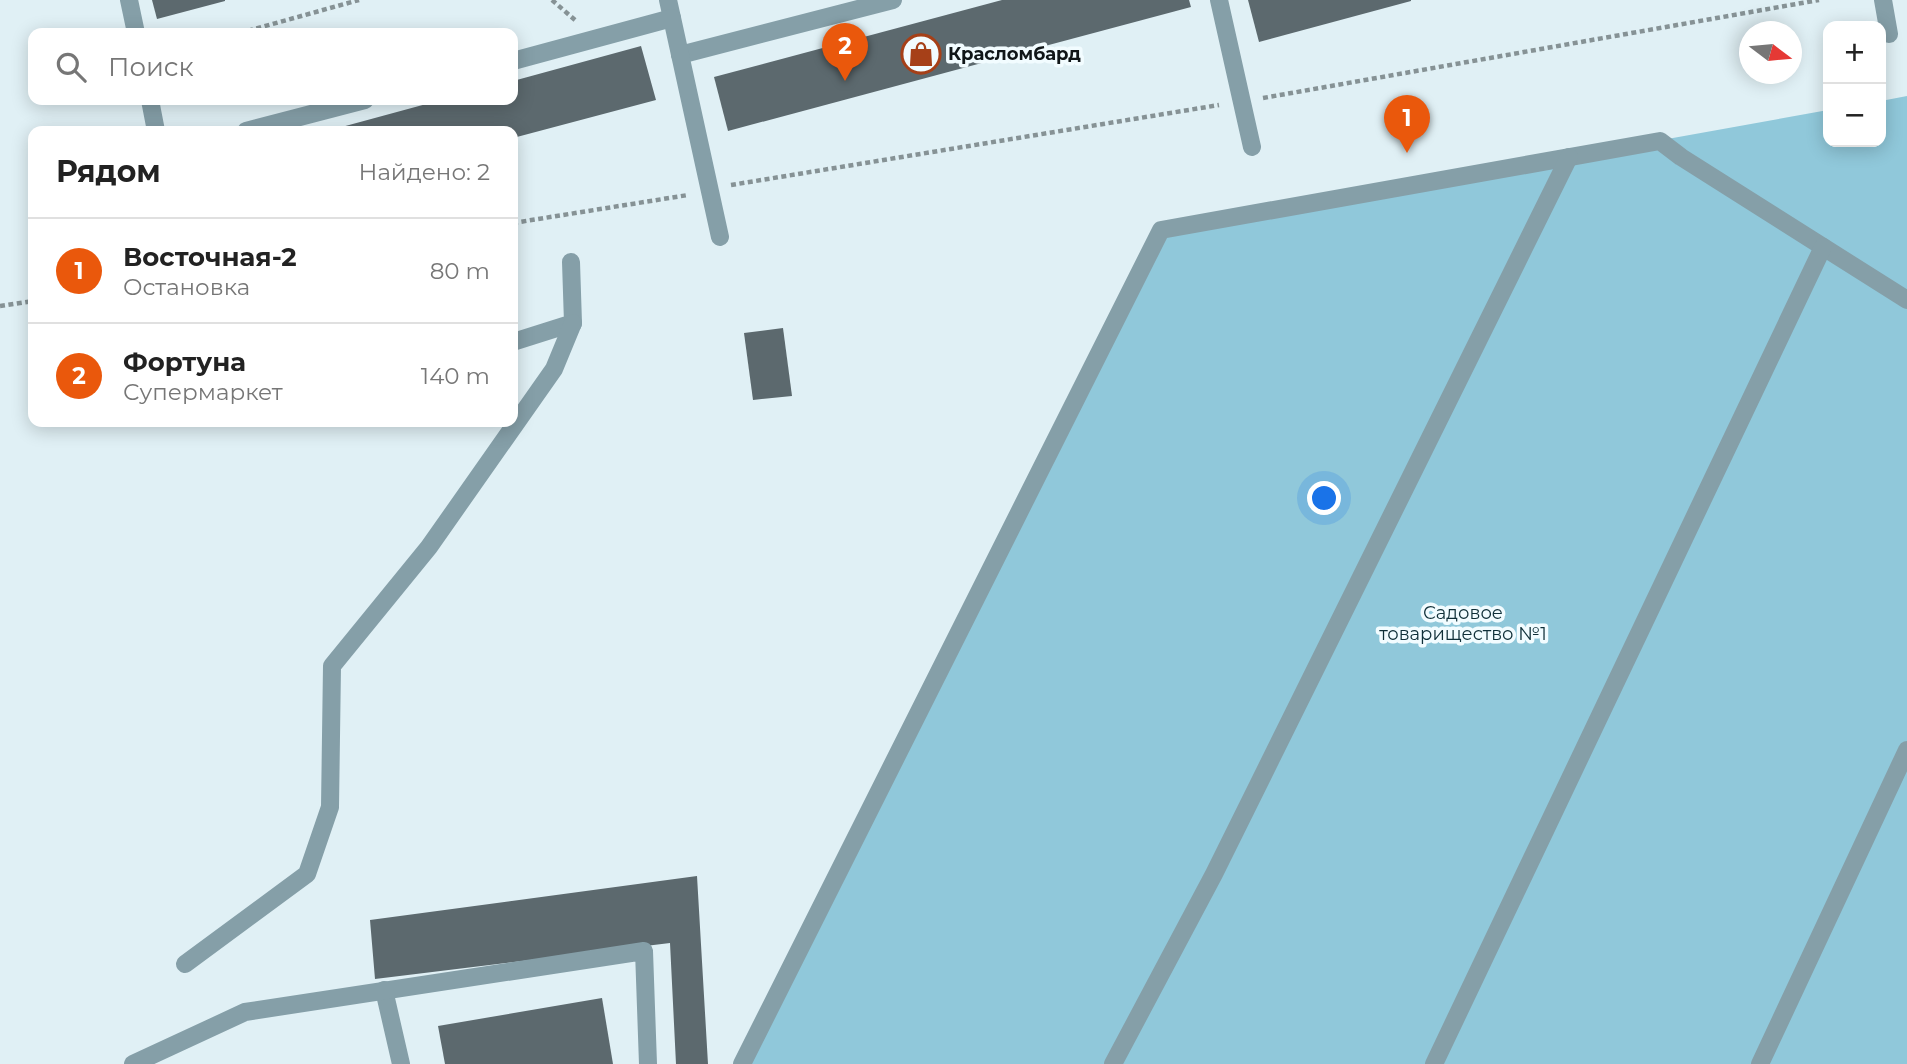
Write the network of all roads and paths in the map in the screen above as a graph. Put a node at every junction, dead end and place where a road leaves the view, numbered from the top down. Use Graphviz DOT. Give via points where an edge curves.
graph roads {
  1 [pos="129,0"];
  2 [pos="359,0"];
  3 [pos="668,0"];
  4 [pos="893,0"];
  5 [pos="1219,0"];
  6 [pos="1819,0"];
  7 [pos="1883,0"];
  8 [pos="672,18"];
  9 [pos="135,28"];
  10 [pos="258,28"];
  11 [pos="1889,34"];
  12 [pos="680,55"];
  13 [pos="518,60"];
  14 [pos="1242,101"];
  15 [pos="151,105"];
  16 [pos="346,105"];
  17 [pos="155,126"];
  18 [pos="265,126"];
  19 [pos="1252,147"];
  20 [pos="1569,157"];
  21 [pos="709,190"];
  22 [pos="518,222"];
  23 [pos="720,237"];
  24 [pos="1823,247"];
  25 [pos="571,262"];
  26 [pos="1907,300"];
  27 [pos="28,302"];
  28 [pos="0,306"];
  29 [pos="573,323"];
  30 [pos="518,340"];
  31 [pos="518,420"];
  32 [pos="513,427"];
  33 [pos="1907,750"];
  34 [pos="185,964"];
  35 [pos="384,990"];
  36 [pos="133,1064"];
  37 [pos="401,1064"];
  38 [pos="648,1064"];
  39 [pos="743,1064"];
  40 [pos="1113,1064"];
  41 [pos="1434,1064"];
  42 [pos="1760,1064"];
  1 -- 9 [label="lane"];
  2 -- 10 [label="path"];
  3 -- 8 [label="lane"];
  4 -- 12 [label="lane"];
  5 -- 14 [label="lane"];
  6 -- 14 [label="path"];
  7 -- 11 [label="lane"];
  8 -- 12 [label="lane"];
  8 -- 13 [label="lane"];
  12 -- 21 [label="lane"];
  14 -- 19 [label="lane"];
  14 -- 21 [label="path"];
  15 -- 17 [label="lane"];
  16 -- 18 [label="lane"];
  20 -- 24 [label="lane" via="1660,141"];
  20 -- 39 [label="lane" via="1161,230"];
  20 -- 40 [label="lane" via="1214,874"];
  21 -- 22 [label="path"];
  21 -- 23 [label="lane"];
  24 -- 26 [label="lane"];
  24 -- 41 [label="lane"];
  25 -- 29 [label="lane"];
  27 -- 28 [label="path"];
  29 -- 30 [label="lane"];
  29 -- 31 [label="lane" via="554,369"];
  32 -- 34 [label="lane" via="437,536 332,666 330,807 307,874"];
  33 -- 42 [label="lane"];
  35 -- 36 [label="lane" via="245,1012"];
  35 -- 37 [label="lane"];
  35 -- 38 [label="lane" via="644,951"];
}
